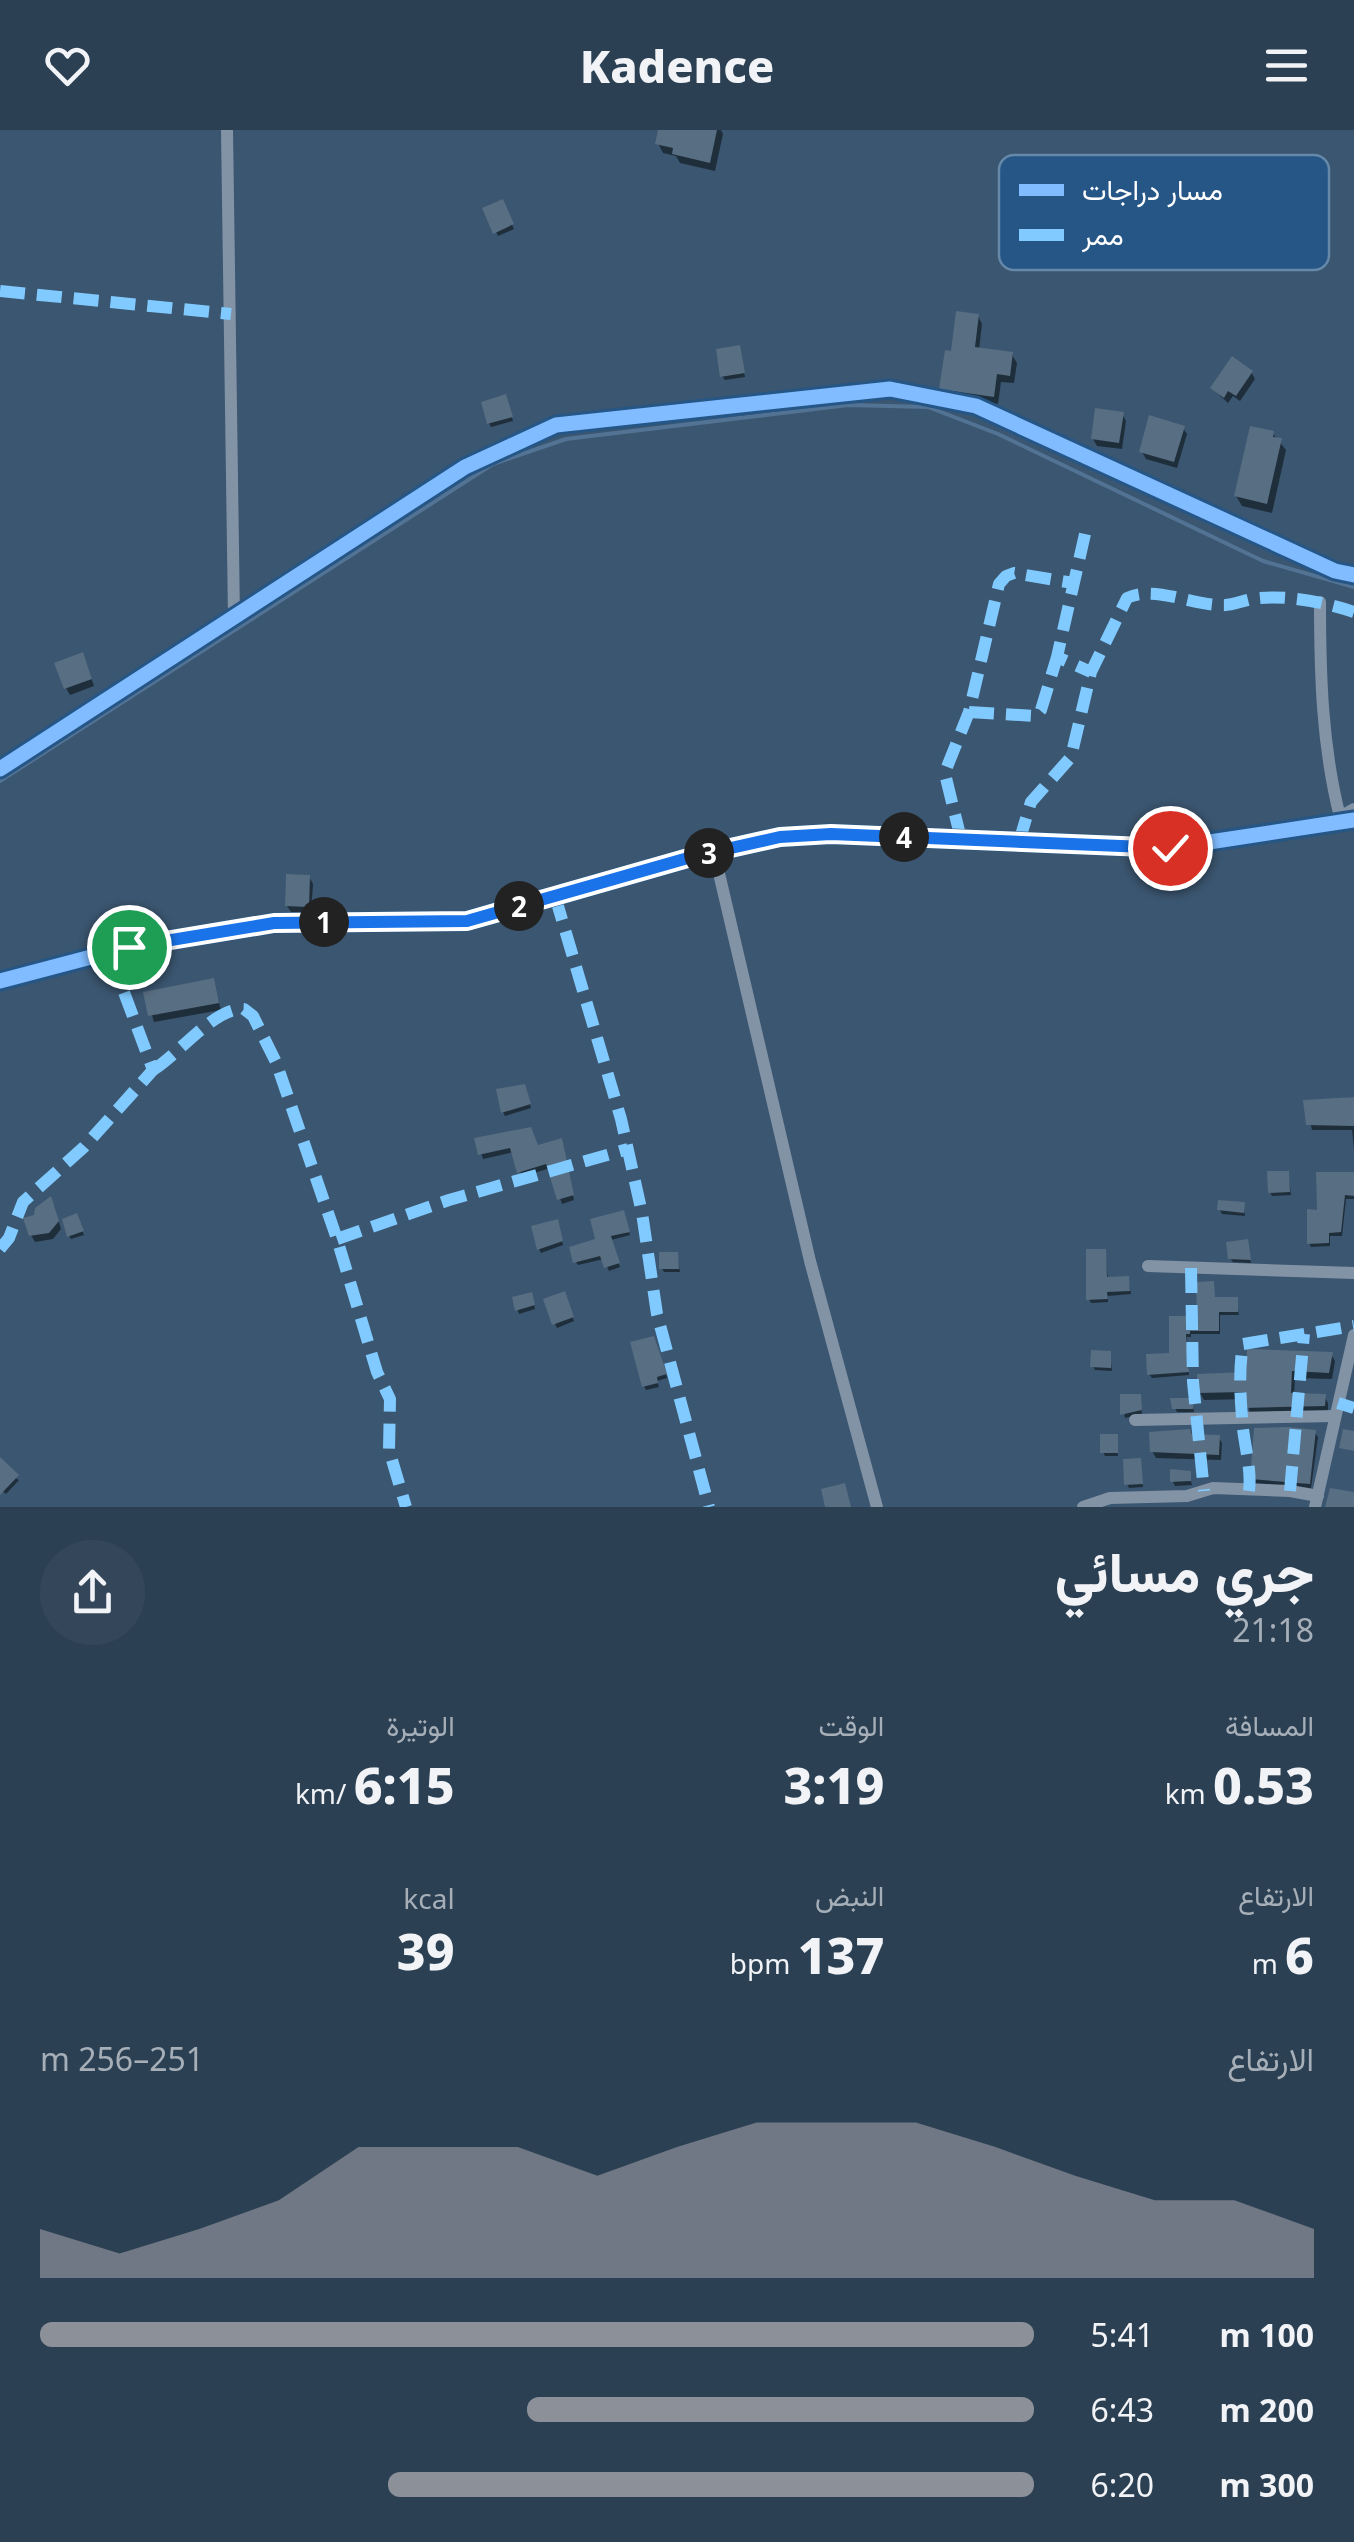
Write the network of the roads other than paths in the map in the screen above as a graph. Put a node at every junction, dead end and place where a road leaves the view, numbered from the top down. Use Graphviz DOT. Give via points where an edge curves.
graph roads {
  1 [pos="228,130"];
  2 [pos="1354,575"];
  3 [pos="1320,602"];
  4 [pos="234,617"];
  5 [pos="0,768"];
  6 [pos="1354,809"];
  7 [pos="1347,819"];
  8 [pos="714,852"];
  9 [pos="0,981"];
  10 [pos="1148,1266"];
  11 [pos="1354,1273"];
  12 [pos="1354,1335"];
  13 [pos="1335,1416"];
  14 [pos="1136,1420"];
  15 [pos="1316,1501"];
  16 [pos="877,1507"];
  17 [pos="1083,1507"];
  1 -- 4 [label="street"];
  2 -- 4 [label="street" via="1335,572 976,406 890,388 556,425 466,467"];
  3 -- 7 [label="street" via="1328,770"];
  4 -- 5 [label="street"];
  6 -- 7 [label="street"];
  7 -- 8 [label="street" via="1170,848 831,834"];
  8 -- 9 [label="street" via="467,921 274,923 129,947"];
  8 -- 16 [label="street" via="810,1261"];
  10 -- 11 [label="street"];
  12 -- 13 [label="street"];
  13 -- 14 [label="street"];
  13 -- 15 [label="street"];
  15 -- 17 [label="street" via="1290,1491 1213,1488 1187,1496 1110,1498"];
}
